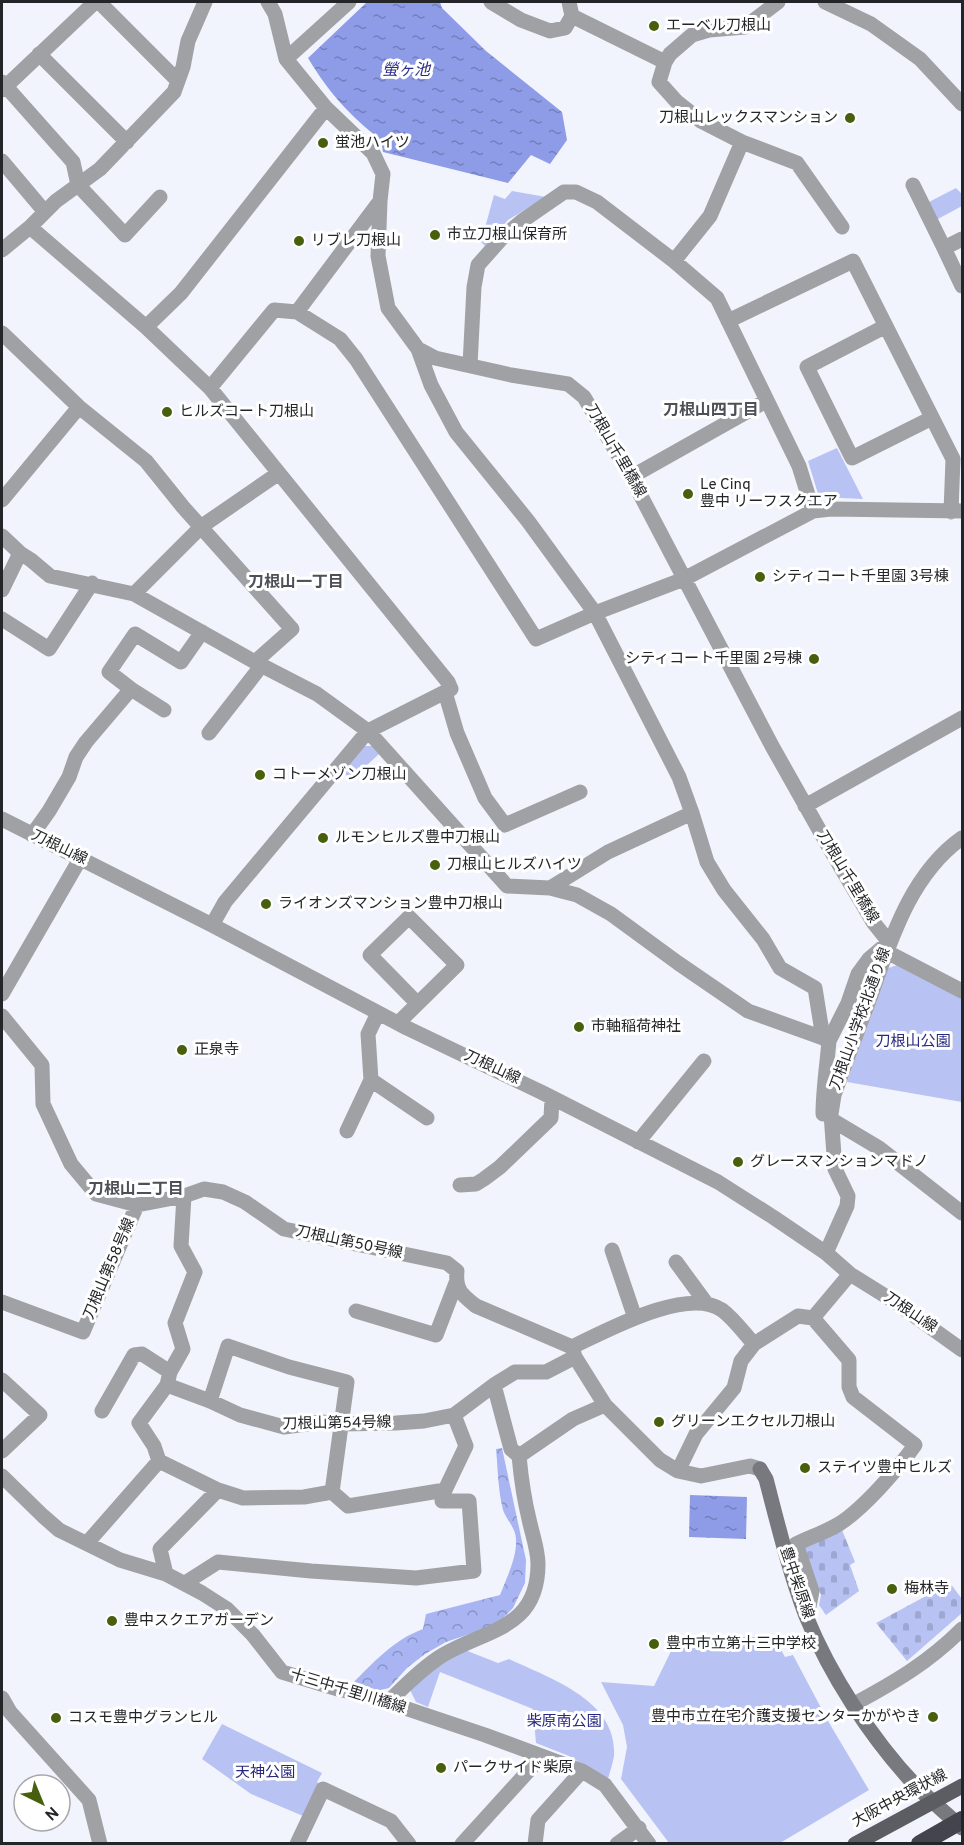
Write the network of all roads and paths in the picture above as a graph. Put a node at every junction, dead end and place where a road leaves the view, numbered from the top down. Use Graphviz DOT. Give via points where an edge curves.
graph roads {
  1 [pos="97,2"];
  2 [pos="205,2"];
  3 [pos="268,2"];
  4 [pos="350,2"];
  5 [pos="491,2"];
  6 [pos="778,2"];
  7 [pos="825,2"];
  8 [pos="571,9"];
  9 [pos="39,54"];
  10 [pos="286,59"];
  11 [pos="665,62"];
  12 [pos="177,80"];
  13 [pos="3,86"];
  14 [pos="963,104"];
  15 [pos="326,108"];
  16 [pos="127,142"];
  17 [pos="742,142"];
  18 [pos="2,161"];
  19 [pos="78,185"];
  20 [pos="913,185"];
  21 [pos="160,197"];
  22 [pos="380,201"];
  23 [pos="45,212"];
  24 [pos="30,227"];
  25 [pos="842,227"];
  26 [pos="963,239"];
  27 [pos="944,248"];
  28 [pos="2,250"];
  29 [pos="674,261"];
  30 [pos="963,286"];
  31 [pos="297,312"];
  32 [pos="728,321"];
  33 [pos="886,326"];
  34 [pos="146,327"];
  35 [pos="2,333"];
  36 [pos="418,349"];
  37 [pos="470,365"];
  38 [pos="210,388"];
  39 [pos="766,401"];
  40 [pos="80,407"];
  41 [pos="932,418"];
  42 [pos="279,473"];
  43 [pos="631,477"];
  44 [pos="2,500"];
  45 [pos="813,511"];
  46 [pos="957,511"];
  47 [pos="202,526"];
  48 [pos="2,536"];
  49 [pos="20,553"];
  50 [pos="684,579"];
  51 [pos="92,584"];
  52 [pos="2,590"];
  53 [pos="134,594"];
  54 [pos="595,613"];
  55 [pos="2,619"];
  56 [pos="202,632"];
  57 [pos="258,664"];
  58 [pos="131,689"];
  59 [pos="445,692"];
  60 [pos="164,710"];
  61 [pos="963,718"];
  62 [pos="368,731"];
  63 [pos="209,733"];
  64 [pos="579,792"];
  65 [pos="805,806"];
  66 [pos="692,813"];
  67 [pos="2,819"];
  68 [pos="32,835"];
  69 [pos="963,838"];
  70 [pos="80,859"];
  71 [pos="550,888"];
  72 [pos="212,925"];
  73 [pos="888,947"];
  74 [pos="963,991"];
  75 [pos="2,994"];
  76 [pos="417,1003"];
  77 [pos="378,1013"];
  78 [pos="2,1016"];
  79 [pos="398,1023"];
  80 [pos="826,1040"];
  81 [pos="704,1061"];
  82 [pos="371,1080"];
  83 [pos="552,1098"];
  84 [pos="831,1117"];
  85 [pos="427,1118"];
  86 [pos="347,1131"];
  87 [pos="638,1142"];
  88 [pos="460,1185"];
  89 [pos="184,1196"];
  90 [pos="137,1205"];
  91 [pos="963,1213"];
  92 [pos="612,1250"];
  93 [pos="826,1253"];
  94 [pos="676,1262"];
  95 [pos="850,1274"];
  96 [pos="456,1283"];
  97 [pos="2,1302"];
  98 [pos="706,1303"];
  99 [pos="356,1311"];
  100 [pos="635,1318"];
  101 [pos="813,1318"];
  102 [pos="754,1344"];
  103 [pos="963,1350"];
  104 [pos="574,1352"];
  105 [pos="168,1378"];
  106 [pos="2,1380"];
  107 [pos="494,1385"];
  108 [pos="210,1401"];
  109 [pos="605,1405"];
  110 [pos="102,1411"];
  111 [pos="454,1415"];
  112 [pos="341,1424"];
  113 [pos="2,1451"];
  114 [pos="519,1456"];
  115 [pos="159,1461"];
  116 [pos="678,1471"];
  117 [pos="2,1476"];
  118 [pos="218,1490"];
  119 [pos="445,1490"];
  120 [pos="332,1492"];
  121 [pos="88,1542"];
  122 [pos="166,1574"];
  123 [pos="184,1583"];
  124 [pos="807,1617"];
  125 [pos="963,1629"];
  126 [pos="2,1698"];
  127 [pos="388,1702"];
  128 [pos="854,1704"];
  129 [pos="542,1756"];
  130 [pos="582,1771"];
  131 [pos="963,1786"];
  132 [pos="933,1802"];
  133 [pos="963,1820"];
  134 [pos="639,1828"];
  135 [pos="963,1828"];
  136 [pos="100,1844"];
  137 [pos="297,1844"];
  138 [pos="409,1844"];
  139 [pos="462,1844"];
  140 [pos="535,1844"];
  141 [pos="617,1844"];
  142 [pos="649,1844"];
  143 [pos="855,1844"];
  144 [pos="920,1844"];
  1 -- 9 [label="street"];
  1 -- 12 [label="street"];
  2 -- 12 [label="street"];
  3 -- 10 [label="street" via="275,14"];
  4 -- 10 [label="street"];
  5 -- 8 [label="street" via="550,31 565,28"];
  6 -- 11 [label="street" via="745,27 692,35"];
  7 -- 14 [label="street" via="871,24 920,59"];
  8 -- 11 [label="street"];
  9 -- 13 [label="street"];
  9 -- 16 [label="street"];
  10 -- 15 [label="street"];
  11 -- 17 [label="street" via="659,82 677,102 701,121"];
  12 -- 16 [label="street" via="174,92"];
  13 -- 19 [label="street" via="73,162"];
  15 -- 22 [label="street" via="373,153 383,174"];
  15 -- 34 [label="street" via="181,293"];
  16 -- 19 [label="street"];
  17 -- 25 [label="street" via="797,163"];
  17 -- 29 [label="street" via="710,216"];
  18 -- 23 [label="street"];
  19 -- 21 [label="street" via="125,236"];
  19 -- 23 [label="street"];
  20 -- 27 [label="street"];
  22 -- 31 [label="street"];
  22 -- 36 [label="street" via="378,256 388,308"];
  23 -- 24 [label="street"];
  24 -- 28 [label="street"];
  24 -- 34 [label="street"];
  26 -- 27 [label="street"];
  27 -- 30 [label="street"];
  29 -- 32 [label="street" via="717,298"];
  29 -- 37 [label="street" via="597,202 576,192 564,192 501,238 478,265"];
  31 -- 38 [label="street" via="274,310"];
  31 -- 54 [label="street" via="340,339 356,359 536,639"];
  32 -- 33 [label="street" via="853,261"];
  32 -- 39 [label="street"];
  33 -- 41 [label="street"];
  33 -- 41 [label="street" via="807,367 852,458"];
  34 -- 38 [label="street"];
  35 -- 40 [label="street"];
  36 -- 37 [label="street, 刀根山千里橋線" via="435,358"];
  36 -- 54 [label="street" via="431,385 456,432"];
  37 -- 43 [label="street, 刀根山千里橋線" via="568,384 594,411"];
  38 -- 42 [label="street"];
  39 -- 43 [label="street"];
  39 -- 45 [label="street" via="799,466"];
  40 -- 44 [label="street"];
  40 -- 47 [label="street" via="146,461"];
  41 -- 46 [label="street" via="952,459"];
  42 -- 47 [label="street"];
  42 -- 59 [label="street" via="448,682 451,689"];
  43 -- 50 [label="street, 刀根山千里橋線"];
  45 -- 46 [label="street"];
  45 -- 50 [label="street"];
  47 -- 53 [label="street"];
  47 -- 57 [label="street" via="292,629"];
  48 -- 49 [label="street"];
  49 -- 51 [label="street" via="50,576"];
  49 -- 52 [label="street"];
  50 -- 54 [label="street"];
  50 -- 65 [label="street, 刀根山千里橋線"];
  51 -- 53 [label="street"];
  51 -- 55 [label="street" via="49,649"];
  53 -- 56 [label="street"];
  54 -- 66 [label="street" via="679,777"];
  56 -- 57 [label="street"];
  56 -- 58 [label="street" via="181,662 135,634 109,672"];
  57 -- 62 [label="street" via="317,694"];
  57 -- 63 [label="street"];
  58 -- 60 [label="street"];
  58 -- 68 [label="street" via="76,757 69,777"];
  59 -- 62 [label="street"];
  59 -- 64 [label="street" via="457,733 485,798 505,825"];
  61 -- 65 [label="street"];
  62 -- 71 [label="street" via="507,886"];
  62 -- 72 [label="street" via="225,902"];
  65 -- 73 [label="street, 刀根山千里橋線"];
  66 -- 71 [label="street" via="608,852"];
  66 -- 80 [label="street" via="707,862 724,890 763,939 780,968 815,988"];
  67 -- 68 [label="street, 刀根山線"];
  68 -- 70 [label="street, 刀根山線"];
  69 -- 73 [label="street, 刀根山小学校北通り線" via="935,862"];
  70 -- 72 [label="street, 刀根山線"];
  70 -- 75 [label="street"];
  71 -- 80 [label="street" via="577,896 611,914 748,1011"];
  72 -- 77 [label="street, 刀根山線"];
  73 -- 74 [label="street"];
  73 -- 80 [label="street" via="869,959 858,974 848,1003"];
  73 -- 84 [label="street, 刀根山小学校北通り線" via="834,1095"];
  76 -- 76 [label="street" via="457,965 410,917 370,954"];
  76 -- 79 [label="street"];
  77 -- 79 [label="street, 刀根山線"];
  77 -- 82 [label="street" via="368,1034"];
  78 -- 90 [label="street, 刀根山第50号線" via="42,1065 43,1104 71,1164 96,1194"];
  79 -- 83 [label="street, 刀根山線"];
  80 -- 84 [label="street" via="823,1114"];
  81 -- 87 [label="street"];
  82 -- 85 [label="street"];
  82 -- 86 [label="street"];
  83 -- 87 [label="street, 刀根山線"];
  83 -- 88 [label="street" via="551,1118 500,1167 476,1184"];
  84 -- 91 [label="street" via="879,1148"];
  84 -- 93 [label="street, 刀根山小学校北通り線" via="835,1169 848,1196"];
  87 -- 93 [label="street, 刀根山線" via="718,1182"];
  89 -- 90 [label="street, 刀根山第50号線"];
  89 -- 96 [label="street, 刀根山第50号線" via="204,1189 223,1192 284,1229 447,1263 458,1271"];
  89 -- 105 [label="street" via="181,1246 195,1272 175,1323 183,1349"];
  90 -- 97 [label="street, 刀根山第58号線" via="83,1332"];
  92 -- 100 [label="street"];
  93 -- 95 [label="street, 刀根山線"];
  94 -- 98 [label="street"];
  95 -- 101 [label="street"];
  95 -- 103 [label="street, 刀根山線"];
  96 -- 99 [label="street" via="436,1335"];
  96 -- 104 [label="street, 刀根山第50号線" via="476,1306"];
  98 -- 100 [label="street" via="683,1304"];
  98 -- 102 [label="street" via="721,1310"];
  100 -- 104 [label="street"];
  101 -- 102 [label="street" via="798,1316"];
  101 -- 124 [label="street" via="849,1360 853,1397 915,1445 888,1479 849,1517 796,1544 812,1591"];
  102 -- 116 [label="street" via="741,1361 734,1388 696,1434"];
  104 -- 107 [label="street" via="546,1372 515,1372"];
  104 -- 109 [label="street"];
  105 -- 108 [label="street, 刀根山第54号線"];
  105 -- 110 [label="street, 刀根山第54号線" via="142,1354 134,1355"];
  105 -- 115 [label="street" via="140,1423"];
  106 -- 113 [label="street" via="40,1415"];
  107 -- 111 [label="street"];
  107 -- 114 [label="street" via="511,1449"];
  108 -- 112 [label="street, 刀根山第54号線" via="240,1415 284,1427"];
  108 -- 112 [label="street" via="228,1346 346,1382"];
  109 -- 114 [label="street" via="573,1419"];
  109 -- 116 [label="street" via="660,1460"];
  111 -- 112 [label="street, 刀根山第54号線" via="415,1422"];
  111 -- 119 [label="street" via="466,1446"];
  112 -- 120 [label="street"];
  114 -- 127 [label="street" via="538,1564 531,1599 505,1627 441,1656"];
  115 -- 118 [label="street"];
  115 -- 121 [label="street"];
  116 -- 124 [label="street, 豊中柴原線" via="701,1476 750,1466 760,1469"];
  117 -- 121 [label="street, 十三中千里川橋線" via="59,1530"];
  118 -- 120 [label="street" via="243,1498 304,1497"];
  118 -- 122 [label="street" via="160,1549"];
  119 -- 120 [label="street" via="348,1506"];
  119 -- 123 [label="street" via="442,1501 469,1501 474,1571 416,1578 218,1562"];
  121 -- 122 [label="street, 十三中千里川橋線" via="120,1560"];
  122 -- 123 [label="street, 十三中千里川橋線"];
  123 -- 127 [label="street, 十三中千里川橋線" via="227,1610 282,1672"];
  124 -- 128 [label="street, 豊中柴原線"];
  125 -- 128 [label="street" via="911,1672"];
  126 -- 136 [label="street" via="89,1800"];
  127 -- 129 [label="street, 十三中千里川橋線"];
  128 -- 132 [label="street, 豊中柴原線" via="888,1753"];
  129 -- 130 [label="street, 十三中千里川橋線"];
  129 -- 139 [label="street"];
  130 -- 134 [label="street, 十三中千里川橋線" via="605,1785"];
  130 -- 140 [label="street" via="538,1820"];
  131 -- 132 [label="main road, 大阪中央環状線"];
  132 -- 135 [label="street, 豊中柴原線"];
  132 -- 143 [label="main road, 大阪中央環状線"];
  133 -- 144 [label="highway, bridge"];
  134 -- 141 [label="street"];
  134 -- 142 [label="street, 十三中千里川橋線"];
  137 -- 138 [label="street" via="323,1789 391,1821"];
}
